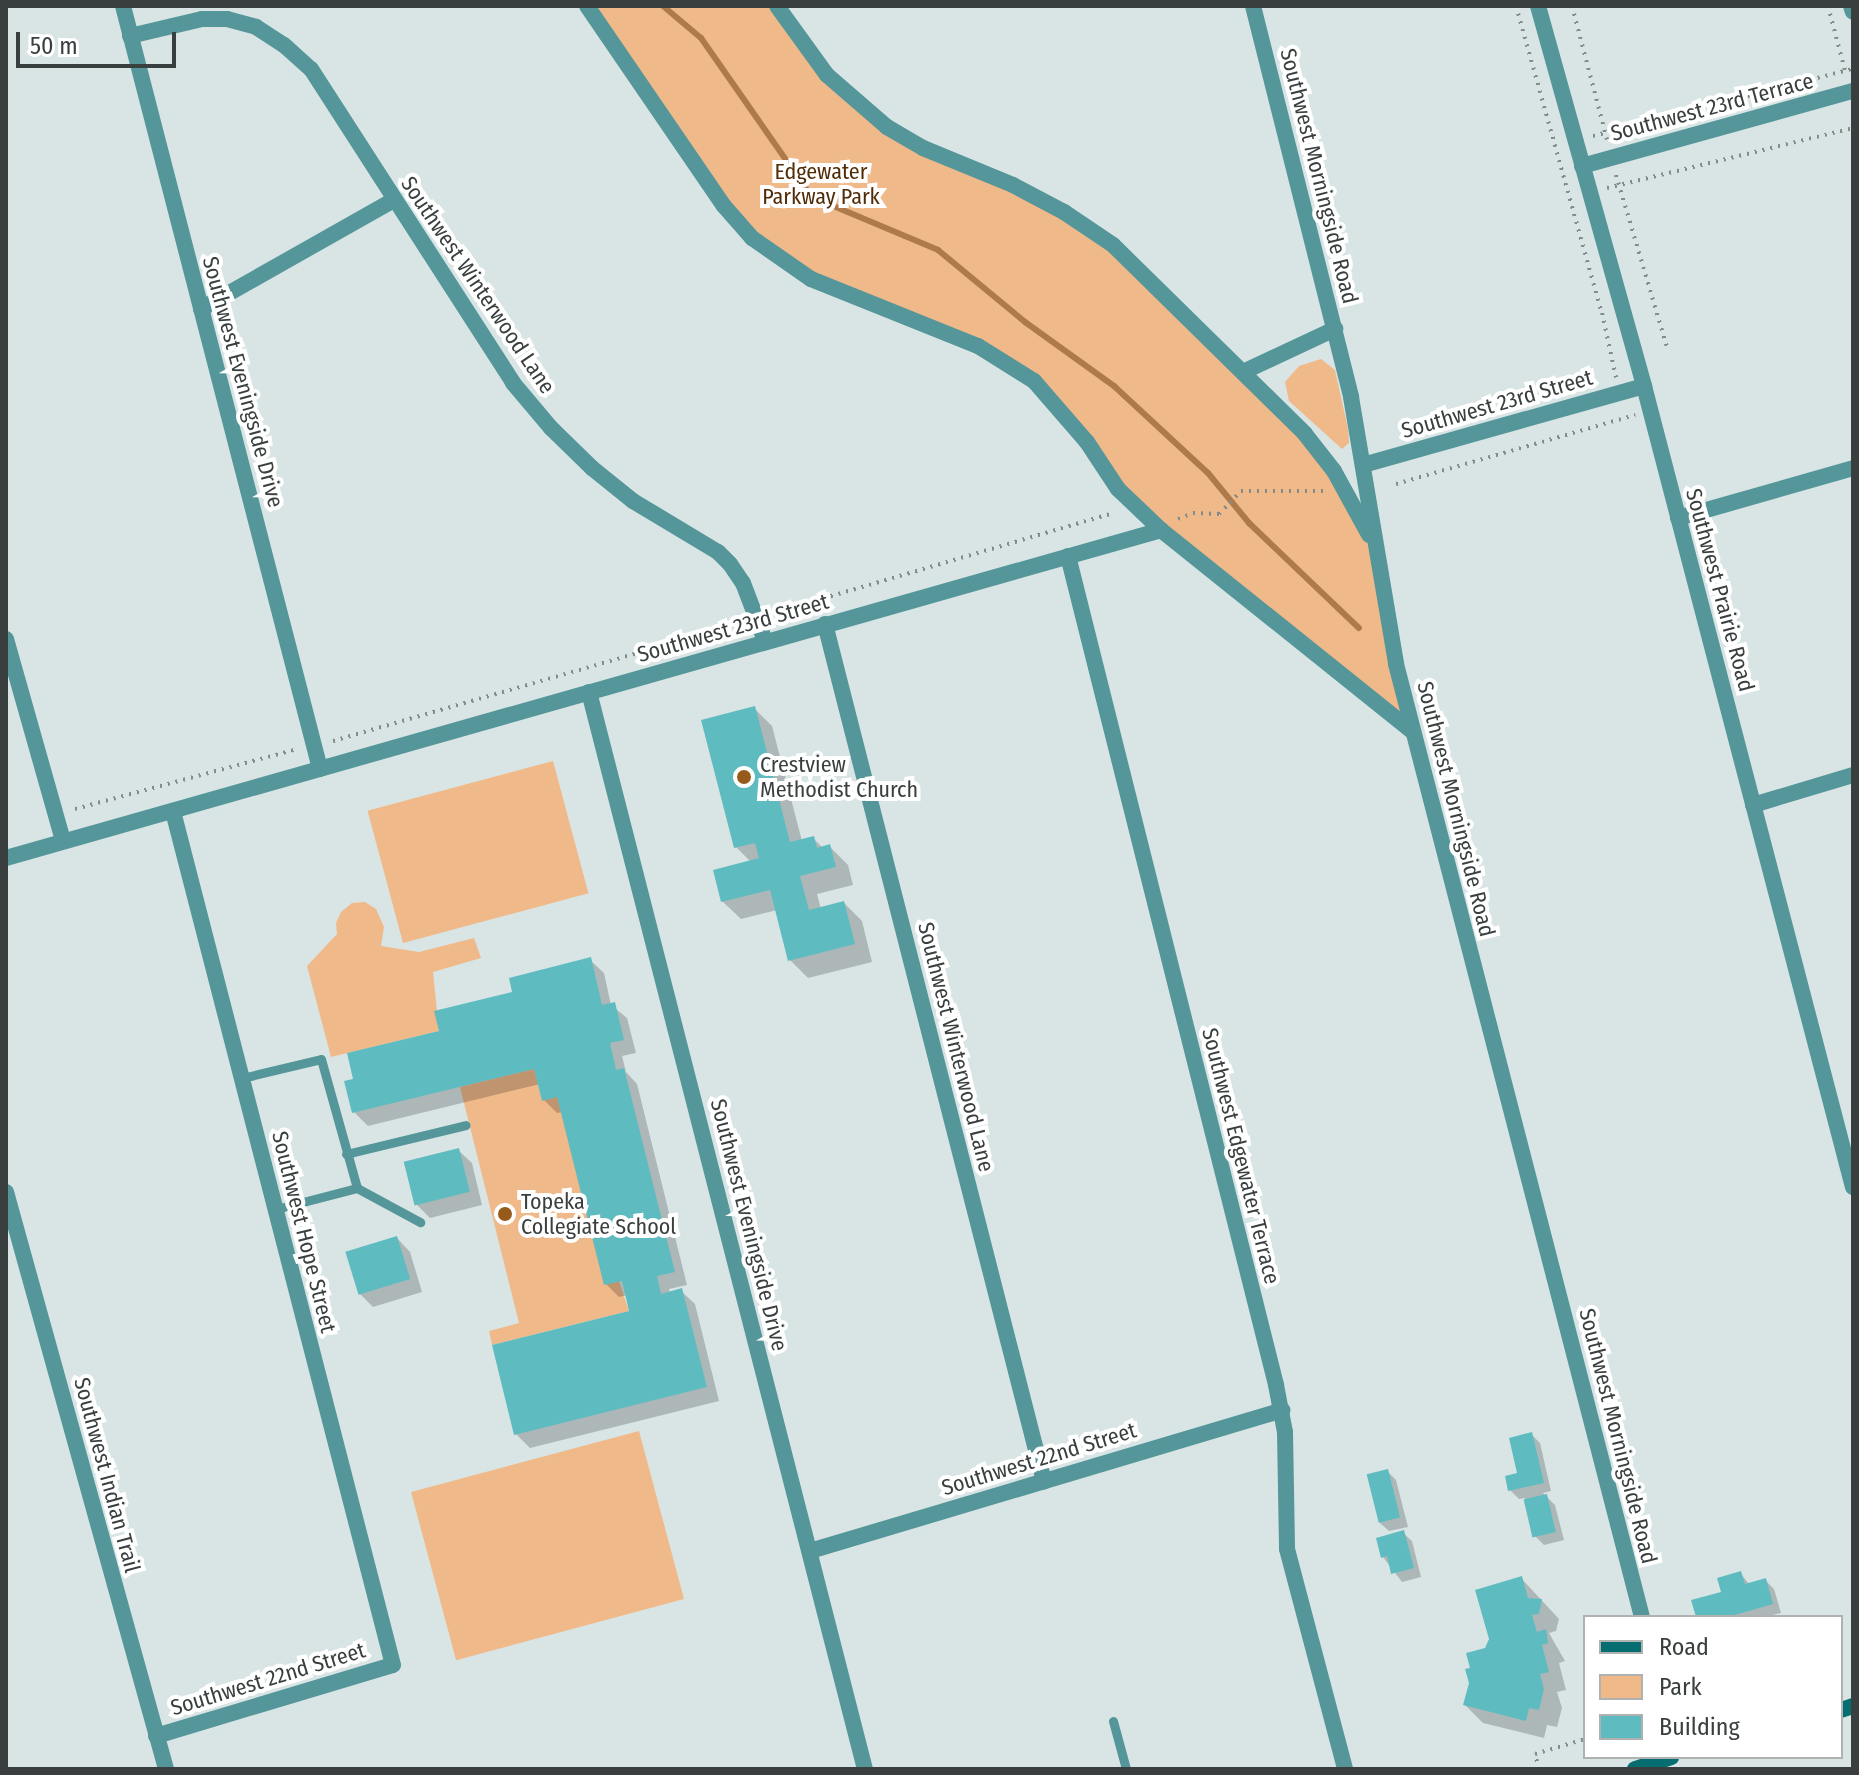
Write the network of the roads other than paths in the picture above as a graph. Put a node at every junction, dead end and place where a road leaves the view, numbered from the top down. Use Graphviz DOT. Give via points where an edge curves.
graph roads {
  1 [pos="123,6"];
  2 [pos="587,6"];
  3 [pos="777,6"];
  4 [pos="1253,6"];
  5 [pos="1538,6"];
  6 [pos="1851,6"];
  7 [pos="1853,12"];
  8 [pos="130,36"];
  9 [pos="1852,91"];
  10 [pos="1582,166"];
  11 [pos="394,200"];
  12 [pos="201,309"];
  13 [pos="1335,329"];
  14 [pos="1243,372"];
  15 [pos="1644,386"];
  16 [pos="1363,465"];
  17 [pos="1853,468"];
  18 [pos="1678,518"];
  19 [pos="1161,530"];
  20 [pos="1374,538"];
  21 [pos="1068,556"];
  22 [pos="825,624"];
  23 [pos="6,639"];
  24 [pos="765,641"];
  25 [pos="589,692"];
  26 [pos="1413,732"];
  27 [pos="320,769"];
  28 [pos="1853,775"];
  29 [pos="1753,805"];
  30 [pos="173,811"];
  31 [pos="63,841"];
  32 [pos="6,858"];
  33 [pos="242,1078"];
  34 [pos="466,1125"];
  35 [pos="346,1154"];
  36 [pos="1853,1187"];
  37 [pos="357,1188"];
  38 [pos="6,1192"];
  39 [pos="276,1209"];
  40 [pos="420,1222"];
  41 [pos="1282,1410"];
  42 [pos="1044,1481"];
  43 [pos="810,1551"];
  44 [pos="1641,1615"];
  45 [pos="393,1665"];
  46 [pos="1113,1721"];
  47 [pos="156,1736"];
  48 [pos="1665,1759"];
  49 [pos="166,1769"];
  50 [pos="865,1769"];
  51 [pos="1126,1769"];
  52 [pos="1345,1769"];
  53 [pos="1635,1769"];
  1 -- 8 [label="street, Southwest Eveningside Drive"];
  2 -- 19 [label="street" via="724,206 752,238 811,279 978,346 1034,381 1087,442 1118,489"];
  3 -- 14 [label="street" via="817,63 853,100 923,148 1013,185 1113,245"];
  4 -- 13 [label="street, Southwest Morningside Road"];
  5 -- 10 [label="street, Southwest Prairie Road"];
  6 -- 7 [label="street"];
  8 -- 11 [label="street, Southwest Winterwood Lane" via="202,19 256,27 311,69"];
  8 -- 12 [label="street, Southwest Eveningside Drive"];
  9 -- 10 [label="street, Southwest 23rd Terrace"];
  10 -- 15 [label="street, Southwest Prairie Road"];
  11 -- 12 [label="street"];
  11 -- 24 [label="street, Southwest Winterwood Lane" via="532,407 613,485 730,564"];
  12 -- 27 [label="street, Southwest Eveningside Drive"];
  13 -- 14 [label="street"];
  13 -- 16 [label="street, Southwest Morningside Road"];
  14 -- 20 [label="street" via="1320,452"];
  15 -- 16 [label="street, Southwest 23rd Street"];
  15 -- 18 [label="street, Southwest Prairie Road"];
  16 -- 20 [label="street, Southwest Morningside Road"];
  17 -- 18 [label="street"];
  18 -- 29 [label="street, Southwest Prairie Road"];
  19 -- 21 [label="street, Southwest 23rd Street"];
  19 -- 26 [label="street"];
  20 -- 26 [label="street, Southwest Morningside Road"];
  21 -- 22 [label="street, Southwest 23rd Street"];
  21 -- 41 [label="street, Southwest Edgewater Terrace"];
  22 -- 24 [label="street, Southwest 23rd Street"];
  22 -- 42 [label="street, Southwest Winterwood Lane"];
  23 -- 31 [label="street"];
  24 -- 25 [label="street, Southwest 23rd Street"];
  25 -- 27 [label="street, Southwest 23rd Street"];
  25 -- 43 [label="street, Southwest Eveningside Drive"];
  26 -- 44 [label="street, Southwest Morningside Road"];
  27 -- 30 [label="street, Southwest 23rd Street"];
  28 -- 29 [label="street"];
  29 -- 36 [label="street, Southwest Prairie Road"];
  30 -- 31 [label="street, Southwest 23rd Street"];
  30 -- 33 [label="street, Southwest Hope Street"];
  31 -- 32 [label="street, Southwest 23rd Street"];
  33 -- 35 [label="lane" via="321,1059"];
  33 -- 39 [label="street, Southwest Hope Street"];
  34 -- 35 [label="lane"];
  35 -- 37 [label="lane"];
  37 -- 39 [label="lane"];
  37 -- 40 [label="lane"];
  38 -- 47 [label="street, Southwest Indian Trail"];
  39 -- 45 [label="street, Southwest Hope Street"];
  41 -- 42 [label="street, Southwest 22nd Street"];
  41 -- 52 [label="street, Southwest Edgewater Terrace" via="1287,1549"];
  42 -- 43 [label="street, Southwest 22nd Street"];
  43 -- 50 [label="street, Southwest Eveningside Drive"];
  45 -- 47 [label="street, Southwest 22nd Street"];
  46 -- 51 [label="lane"];
  47 -- 49 [label="street, Southwest Indian Trail"];
  48 -- 53 [label="main road"];
}
